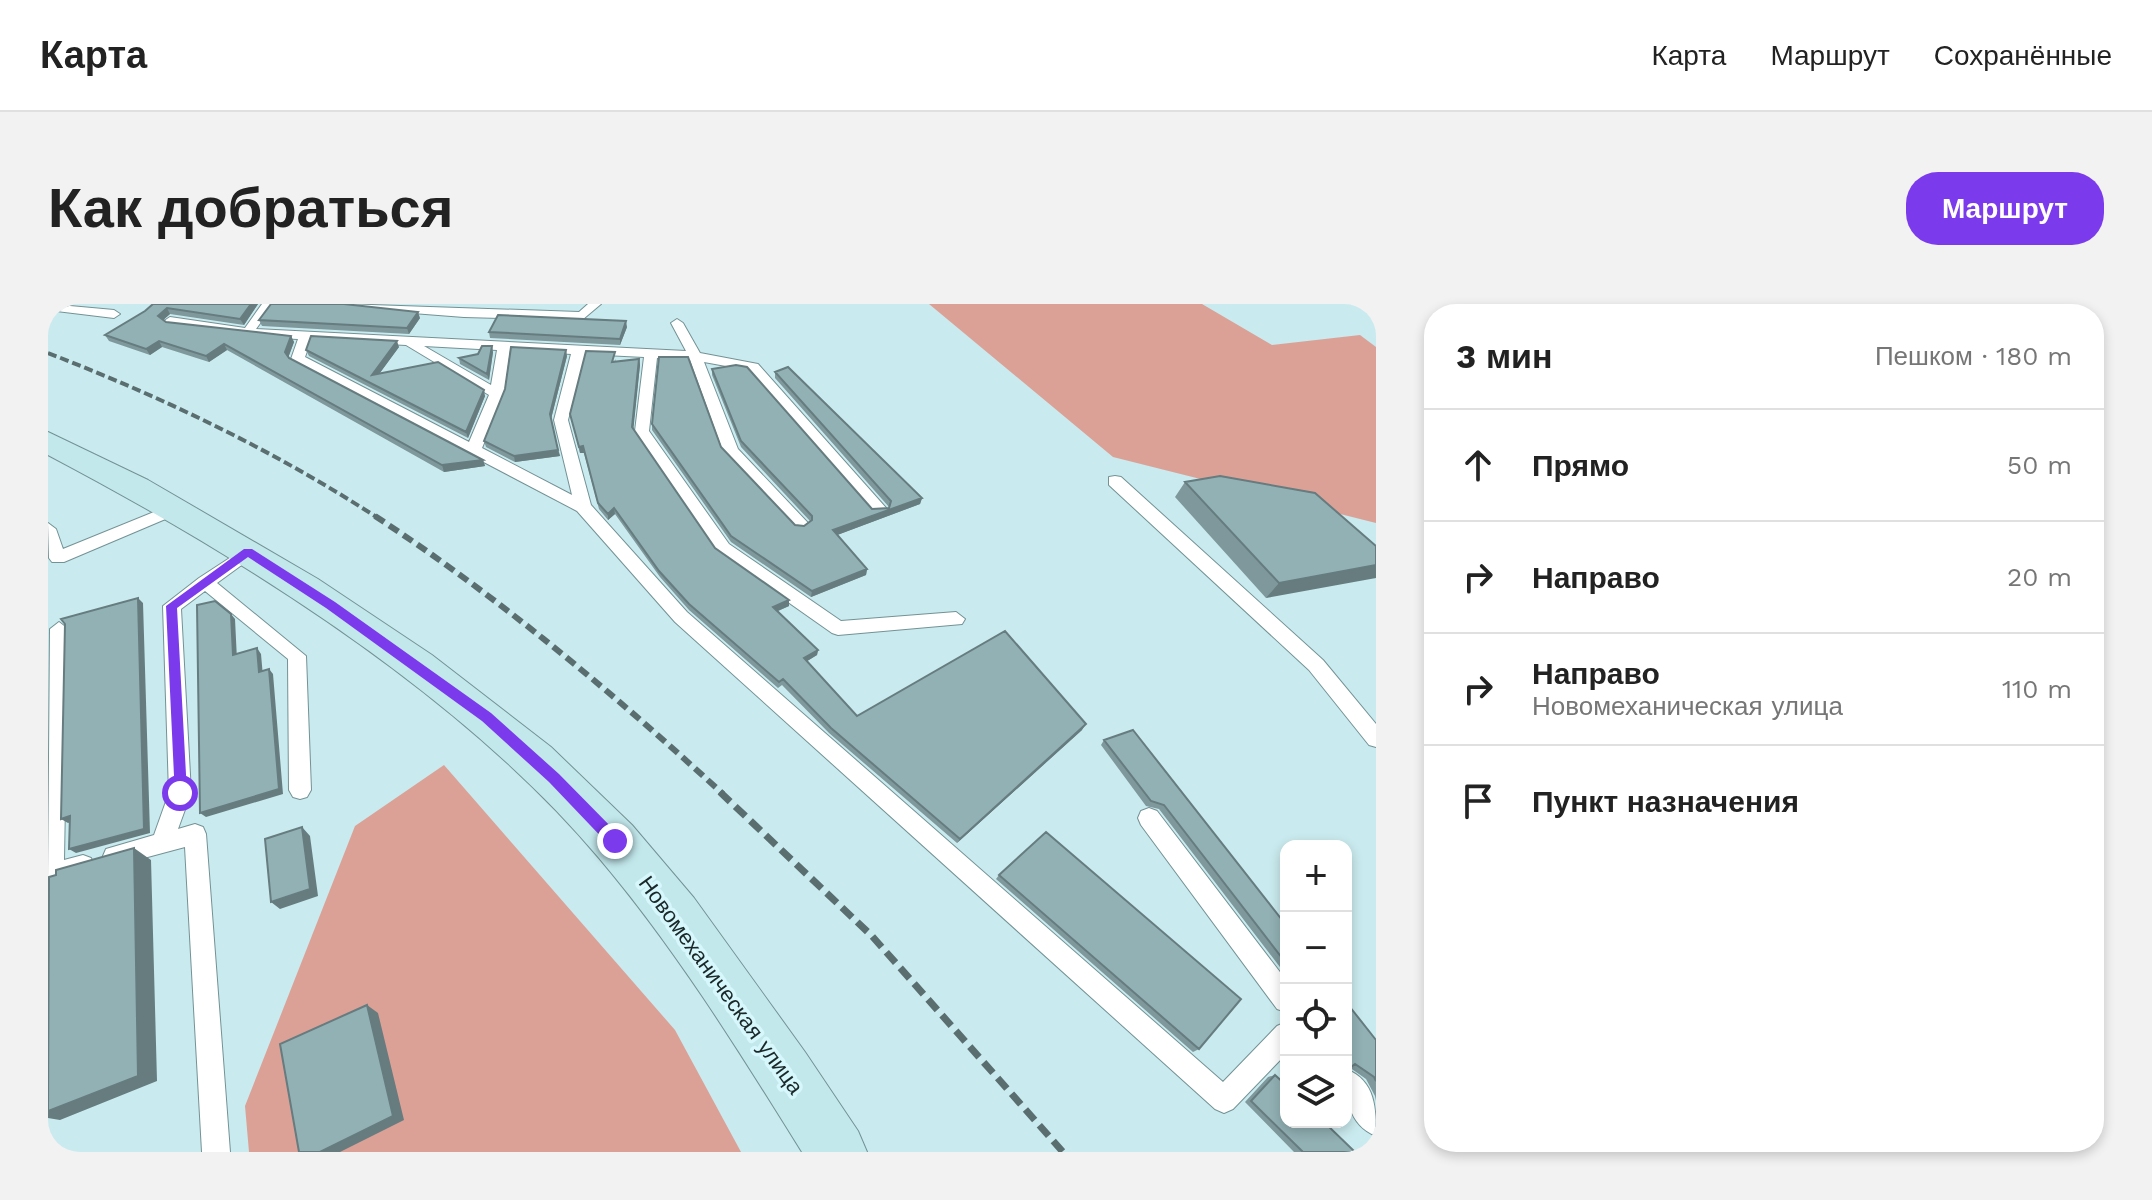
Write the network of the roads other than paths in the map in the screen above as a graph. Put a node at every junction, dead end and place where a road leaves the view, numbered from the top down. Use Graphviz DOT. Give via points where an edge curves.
graph roads {
  1 [pos="268,304"];
  2 [pos="348,304"];
  3 [pos="595,304"];
  4 [pos="373,305"];
  5 [pos="48,306"];
  6 [pos="464,313"];
  7 [pos="114,314"];
  8 [pos="170,321"];
  9 [pos="677,323"];
  10 [pos="248,332"];
  11 [pos="306,336"];
  12 [pos="409,343"];
  13 [pos="463,346"];
  14 [pos="504,348"];
  15 [pos="579,350"];
  16 [pos="651,353"];
  17 [pos="695,356"];
  18 [pos="497,394"];
  19 [pos="56,444"];
  20 [pos="473,451"];
  21 [pos="1115,481"];
  22 [pos="583,507"];
  23 [pos="176,508"];
  24 [pos="879,509"];
  25 [pos="801,524"];
  26 [pos="48,529"];
  27 [pos="248,552"];
  28 [pos="53,560"];
  29 [pos="205,582"];
  30 [pos="956,619"];
  31 [pos="59,629"];
  32 [pos="1376,739"];
  33 [pos="300,790"];
  34 [pos="1149,818"];
  35 [pos="162,843"];
  36 [pos="50,874"];
  37 [pos="1280,992"];
  38 [pos="1280,1041"];
  39 [pos="1352,1090"];
  40 [pos="1376,1123"];
  41 [pos="216,1152"];
  42 [pos="837,1152"];
  1 -- 10 [label="lane"];
  2 -- 4 [label="lane"];
  3 -- 6 [label="lane" via="582,316"];
  4 -- 6 [label="lane"];
  5 -- 7 [label="lane"];
  6 -- 13 [label="lane"];
  8 -- 10 [label="lane"];
  9 -- 17 [label="lane"];
  10 -- 11 [label="lane"];
  11 -- 12 [label="lane"];
  11 -- 20 [label="lane" via="298,359"];
  12 -- 13 [label="lane"];
  12 -- 18 [label="lane"];
  13 -- 14 [label="lane"];
  14 -- 15 [label="lane"];
  14 -- 18 [label="lane"];
  15 -- 16 [label="lane"];
  15 -- 22 [label="lane" via="561,420"];
  16 -- 17 [label="lane"];
  16 -- 30 [label="lane" via="642,431 723,548 838,628"];
  17 -- 24 [label="lane" via="753,367"];
  17 -- 25 [label="lane" via="731,451"];
  18 -- 20 [label="lane"];
  19 -- 23 [label="main road, Новомеханическая улица"];
  20 -- 22 [label="lane"];
  21 -- 32 [label="lane" via="1316,665"];
  22 -- 38 [label="lane" via="681,617 1224,1100"];
  23 -- 27 [label="main road, Новомеханическая улица"];
  23 -- 28 [label="lane"];
  26 -- 28 [label="lane"];
  27 -- 29 [label="lane"];
  27 -- 42 [label="main road, Новомеханическая улица" via="464,701 554,778 674,913"];
  29 -- 33 [label="lane" via="297,656"];
  29 -- 35 [label="lane" via="172,606 180,793"];
  31 -- 36 [label="lane"];
  34 -- 37 [label="lane"];
  35 -- 36 [label="lane"];
  35 -- 41 [label="lane" via="195,834"];
  39 -- 40 [label="lane"];
}
